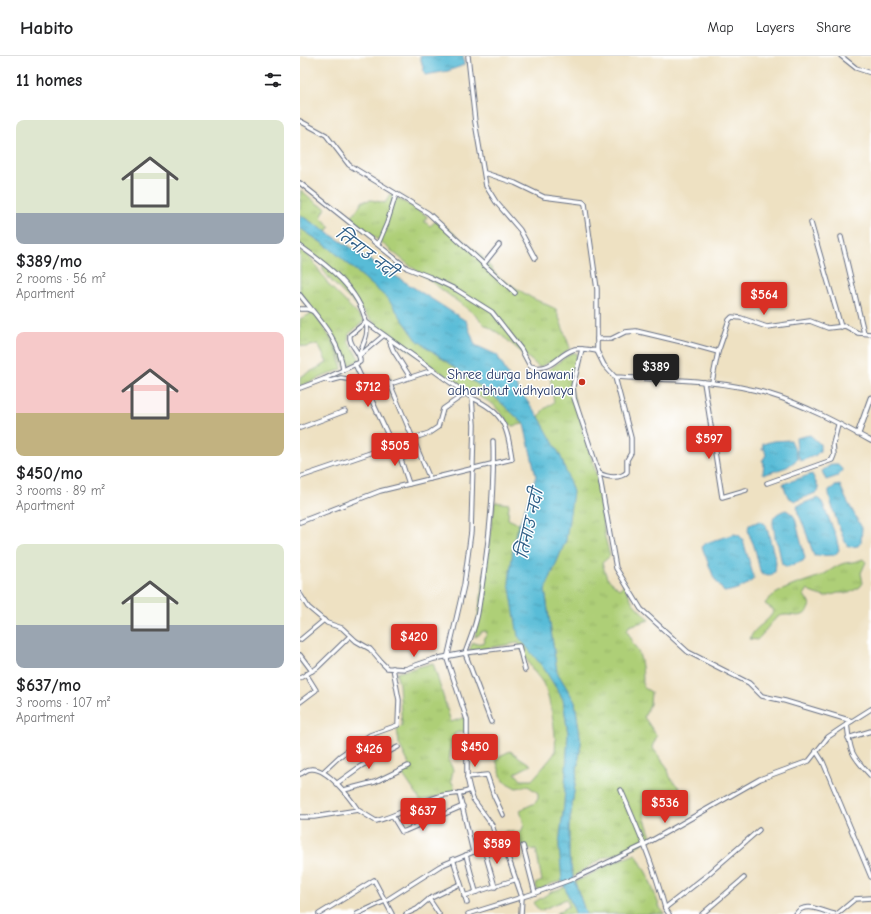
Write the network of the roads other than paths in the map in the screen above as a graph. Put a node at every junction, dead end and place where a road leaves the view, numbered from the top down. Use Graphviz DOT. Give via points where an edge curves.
graph roads {
  1 [pos="468,56"];
  2 [pos="841,56"];
  3 [pos="871,73"];
  4 [pos="300,121"];
  5 [pos="485,173"];
  6 [pos="300,183"];
  7 [pos="396,194"];
  8 [pos="811,223"];
  9 [pos="840,237"];
  10 [pos="378,244"];
  11 [pos="300,246"];
  12 [pos="499,246"];
  13 [pos="535,258"];
  14 [pos="483,265"];
  15 [pos="515,293"];
  16 [pos="300,295"];
  17 [pos="300,310"];
  18 [pos="312,311"];
  19 [pos="366,322"];
  20 [pos="841,326"];
  21 [pos="864,333"];
  22 [pos="871,334"];
  23 [pos="383,336"];
  24 [pos="597,339"];
  25 [pos="389,340"];
  26 [pos="582,349"];
  27 [pos="597,351"];
  28 [pos="718,352"];
  29 [pos="359,356"];
  30 [pos="356,364"];
  31 [pos="343,370"];
  32 [pos="433,370"];
  33 [pos="410,377"];
  34 [pos="616,377"];
  35 [pos="324,379"];
  36 [pos="365,382"];
  37 [pos="704,382"];
  38 [pos="712,382"];
  39 [pos="390,384"];
  40 [pos="300,388"];
  41 [pos="466,393"];
  42 [pos="472,398"];
  43 [pos="871,398"];
  44 [pos="345,411"];
  45 [pos="838,424"];
  46 [pos="300,428"];
  47 [pos="858,434"];
  48 [pos="412,439"];
  49 [pos="493,441"];
  50 [pos="871,441"];
  51 [pos="395,446"];
  52 [pos="418,452"];
  53 [pos="401,459"];
  54 [pos="494,463"];
  55 [pos="473,469"];
  56 [pos="599,473"];
  57 [pos="300,478"];
  58 [pos="430,478"];
  59 [pos="766,483"];
  60 [pos="409,484"];
  61 [pos="746,490"];
  62 [pos="300,522"];
  63 [pos="300,594"];
  64 [pos="324,620"];
  65 [pos="350,636"];
  66 [pos="300,640"];
  67 [pos="466,653"];
  68 [pos="300,655"];
  69 [pos="447,656"];
  70 [pos="393,668"];
  71 [pos="525,670"];
  72 [pos="312,671"];
  73 [pos="306,674"];
  74 [pos="300,678"];
  75 [pos="300,702"];
  76 [pos="871,709"];
  77 [pos="852,721"];
  78 [pos="491,722"];
  79 [pos="847,723"];
  80 [pos="871,731"];
  81 [pos="848,738"];
  82 [pos="398,747"];
  83 [pos="816,751"];
  84 [pos="408,766"];
  85 [pos="324,772"];
  86 [pos="300,774"];
  87 [pos="871,776"];
  88 [pos="467,777"];
  89 [pos="336,784"];
  90 [pos="344,790"];
  91 [pos="470,790"];
  92 [pos="621,790"];
  93 [pos="459,793"];
  94 [pos="463,806"];
  95 [pos="358,810"];
  96 [pos="504,815"];
  97 [pos="300,817"];
  98 [pos="394,817"];
  99 [pos="758,830"];
  100 [pos="497,841"];
  101 [pos="646,844"];
  102 [pos="523,846"];
  103 [pos="484,849"];
  104 [pos="473,852"];
  105 [pos="466,855"];
  106 [pos="453,860"];
  107 [pos="871,877"];
  108 [pos="744,878"];
  109 [pos="514,880"];
  110 [pos="460,884"];
  111 [pos="495,887"];
  112 [pos="476,892"];
  113 [pos="535,893"];
  114 [pos="464,896"];
  115 [pos="522,897"];
  116 [pos="871,898"];
  117 [pos="429,899"];
  118 [pos="385,901"];
  119 [pos="467,903"];
  120 [pos="665,908"];
  121 [pos="319,914"];
  122 [pos="357,914"];
  123 [pos="392,914"];
  124 [pos="406,914"];
  125 [pos="439,914"];
  126 [pos="468,914"];
  127 [pos="521,914"];
  128 [pos="669,914"];
  129 [pos="702,914"];
  130 [pos="796,914"];
  131 [pos="835,914"];
  1 -- 5 [label="street" via="475,122"];
  2 -- 3 [label="street" via="856,68"];
  4 -- 7 [label="street" via="326,135 349,165"];
  5 -- 13 [label="street" via="486,186 490,194 520,230"];
  5 -- 24 [label="street" via="515,183 544,197 584,203 597,289"];
  6 -- 10 [label="street"];
  7 -- 10 [label="street"];
  7 -- 14 [label="street" via="428,214"];
  8 -- 20 [label="street"];
  9 -- 21 [label="street"];
  10 -- 26 [label="street" via="407,268 457,290 492,312 521,349 530,366 541,369 570,351"];
  11 -- 19 [label="street" via="319,260 355,295"];
  12 -- 14 [label="street"];
  14 -- 15 [label="street"];
  16 -- 18 [label="street"];
  17 -- 18 [label="street"];
  18 -- 31 [label="street" via="329,333"];
  19 -- 23 [label="street"];
  19 -- 29 [label="street" via="367,337"];
  19 -- 29 [label="street" via="350,335 351,343"];
  20 -- 21 [label="street"];
  20 -- 28 [label="street" via="828,328 807,321 767,327 732,317"];
  21 -- 22 [label="street"];
  23 -- 25 [label="street"];
  23 -- 29 [label="street"];
  24 -- 27 [label="street"];
  24 -- 28 [label="street" via="611,339 625,332 636,331"];
  25 -- 32 [label="street"];
  25 -- 33 [label="street"];
  26 -- 27 [label="street"];
  26 -- 56 [label="street" via="573,390"];
  27 -- 34 [label="street" via="604,365"];
  28 -- 38 [label="street"];
  29 -- 30 [label="street" via="360,362"];
  30 -- 31 [label="street"];
  30 -- 36 [label="street"];
  31 -- 35 [label="street"];
  32 -- 33 [label="street"];
  32 -- 41 [label="street"];
  33 -- 39 [label="street"];
  34 -- 37 [label="street"];
  34 -- 56 [label="street" via="631,438 631,453 627,460 627,472 624,474 614,477"];
  35 -- 36 [label="street" via="330,381 341,378"];
  35 -- 40 [label="street"];
  36 -- 39 [label="street" via="387,381"];
  36 -- 51 [label="street"];
  37 -- 38 [label="street"];
  37 -- 61 [label="street" via="722,497"];
  38 -- 45 [label="street" via="769,394"];
  39 -- 48 [label="street"];
  41 -- 42 [label="street"];
  41 -- 48 [label="street" via="443,410 438,427"];
  42 -- 54 [label="street" via="494,410 508,437 512,459"];
  42 -- 55 [label="street"];
  43 -- 47 [label="street"];
  44 -- 46 [label="street"];
  45 -- 47 [label="street"];
  45 -- 59 [label="street" via="832,444 832,460"];
  47 -- 50 [label="street"];
  48 -- 51 [label="street"];
  48 -- 52 [label="street"];
  49 -- 54 [label="street"];
  51 -- 53 [label="street"];
  51 -- 57 [label="street"];
  52 -- 53 [label="street"];
  52 -- 58 [label="street"];
  53 -- 60 [label="street"];
  54 -- 55 [label="street"];
  54 -- 67 [label="street" via="489,537 478,612"];
  55 -- 58 [label="street"];
  55 -- 69 [label="street" via="464,585"];
  56 -- 77 [label="street" via="616,568 641,609 688,652 749,683 762,696 784,700"];
  58 -- 60 [label="street"];
  60 -- 62 [label="street" via="380,491"];
  63 -- 64 [label="street" via="308,607"];
  64 -- 65 [label="street" via="342,628"];
  64 -- 66 [label="street"];
  65 -- 70 [label="street" via="370,649 383,665"];
  65 -- 72 [label="street"];
  67 -- 69 [label="street"];
  67 -- 71 [label="street" via="519,646"];
  67 -- 78 [label="street"];
  68 -- 72 [label="street"];
  69 -- 70 [label="street" via="405,669"];
  69 -- 88 [label="street" via="467,720"];
  70 -- 85 [label="street" via="399,700 398,725 370,735 340,756"];
  72 -- 73 [label="street"];
  73 -- 74 [label="street"];
  73 -- 75 [label="street" via="316,690"];
  76 -- 77 [label="street"];
  77 -- 79 [label="street"];
  79 -- 81 [label="street"];
  79 -- 83 [label="street" via="828,737"];
  80 -- 81 [label="street"];
  81 -- 87 [label="street" via="850,748 859,763"];
  82 -- 89 [label="street" via="361,766"];
  83 -- 101 [label="street" via="809,761 760,779"];
  83 -- 107 [label="street" via="824,762"];
  84 -- 90 [label="street" via="376,782"];
  85 -- 86 [label="street" via="311,769"];
  85 -- 89 [label="street"];
  88 -- 91 [label="street"];
  88 -- 96 [label="street" via="487,775"];
  89 -- 90 [label="street"];
  90 -- 95 [label="street"];
  91 -- 93 [label="street"];
  91 -- 100 [label="street" via="482,814 492,825"];
  92 -- 101 [label="street"];
  93 -- 94 [label="street"];
  93 -- 98 [label="street" via="440,796"];
  94 -- 98 [label="street" via="402,832"];
  94 -- 104 [label="street"];
  95 -- 97 [label="street"];
  95 -- 98 [label="street" via="376,821"];
  99 -- 120 [label="street"];
  100 -- 103 [label="street"];
  100 -- 109 [label="street" via="502,840"];
  101 -- 113 [label="street" via="575,878"];
  101 -- 120 [label="street"];
  102 -- 113 [label="street"];
  103 -- 104 [label="street"];
  103 -- 111 [label="street"];
  104 -- 105 [label="street"];
  105 -- 106 [label="street"];
  105 -- 112 [label="street"];
  106 -- 110 [label="street"];
  106 -- 118 [label="street"];
  108 -- 129 [label="street"];
  109 -- 111 [label="street"];
  109 -- 115 [label="street"];
  110 -- 114 [label="street"];
  110 -- 117 [label="street"];
  111 -- 112 [label="street"];
  112 -- 114 [label="street"];
  113 -- 115 [label="street"];
  114 -- 119 [label="street"];
  115 -- 126 [label="street"];
  115 -- 127 [label="street"];
  116 -- 131 [label="street" via="855,899"];
  117 -- 124 [label="street"];
  117 -- 125 [label="street"];
  118 -- 121 [label="street" via="374,880"];
  118 -- 122 [label="street"];
  118 -- 123 [label="street"];
  120 -- 128 [label="street"];
  130 -- 131 [label="street" via="798,910 807,906"];
}
